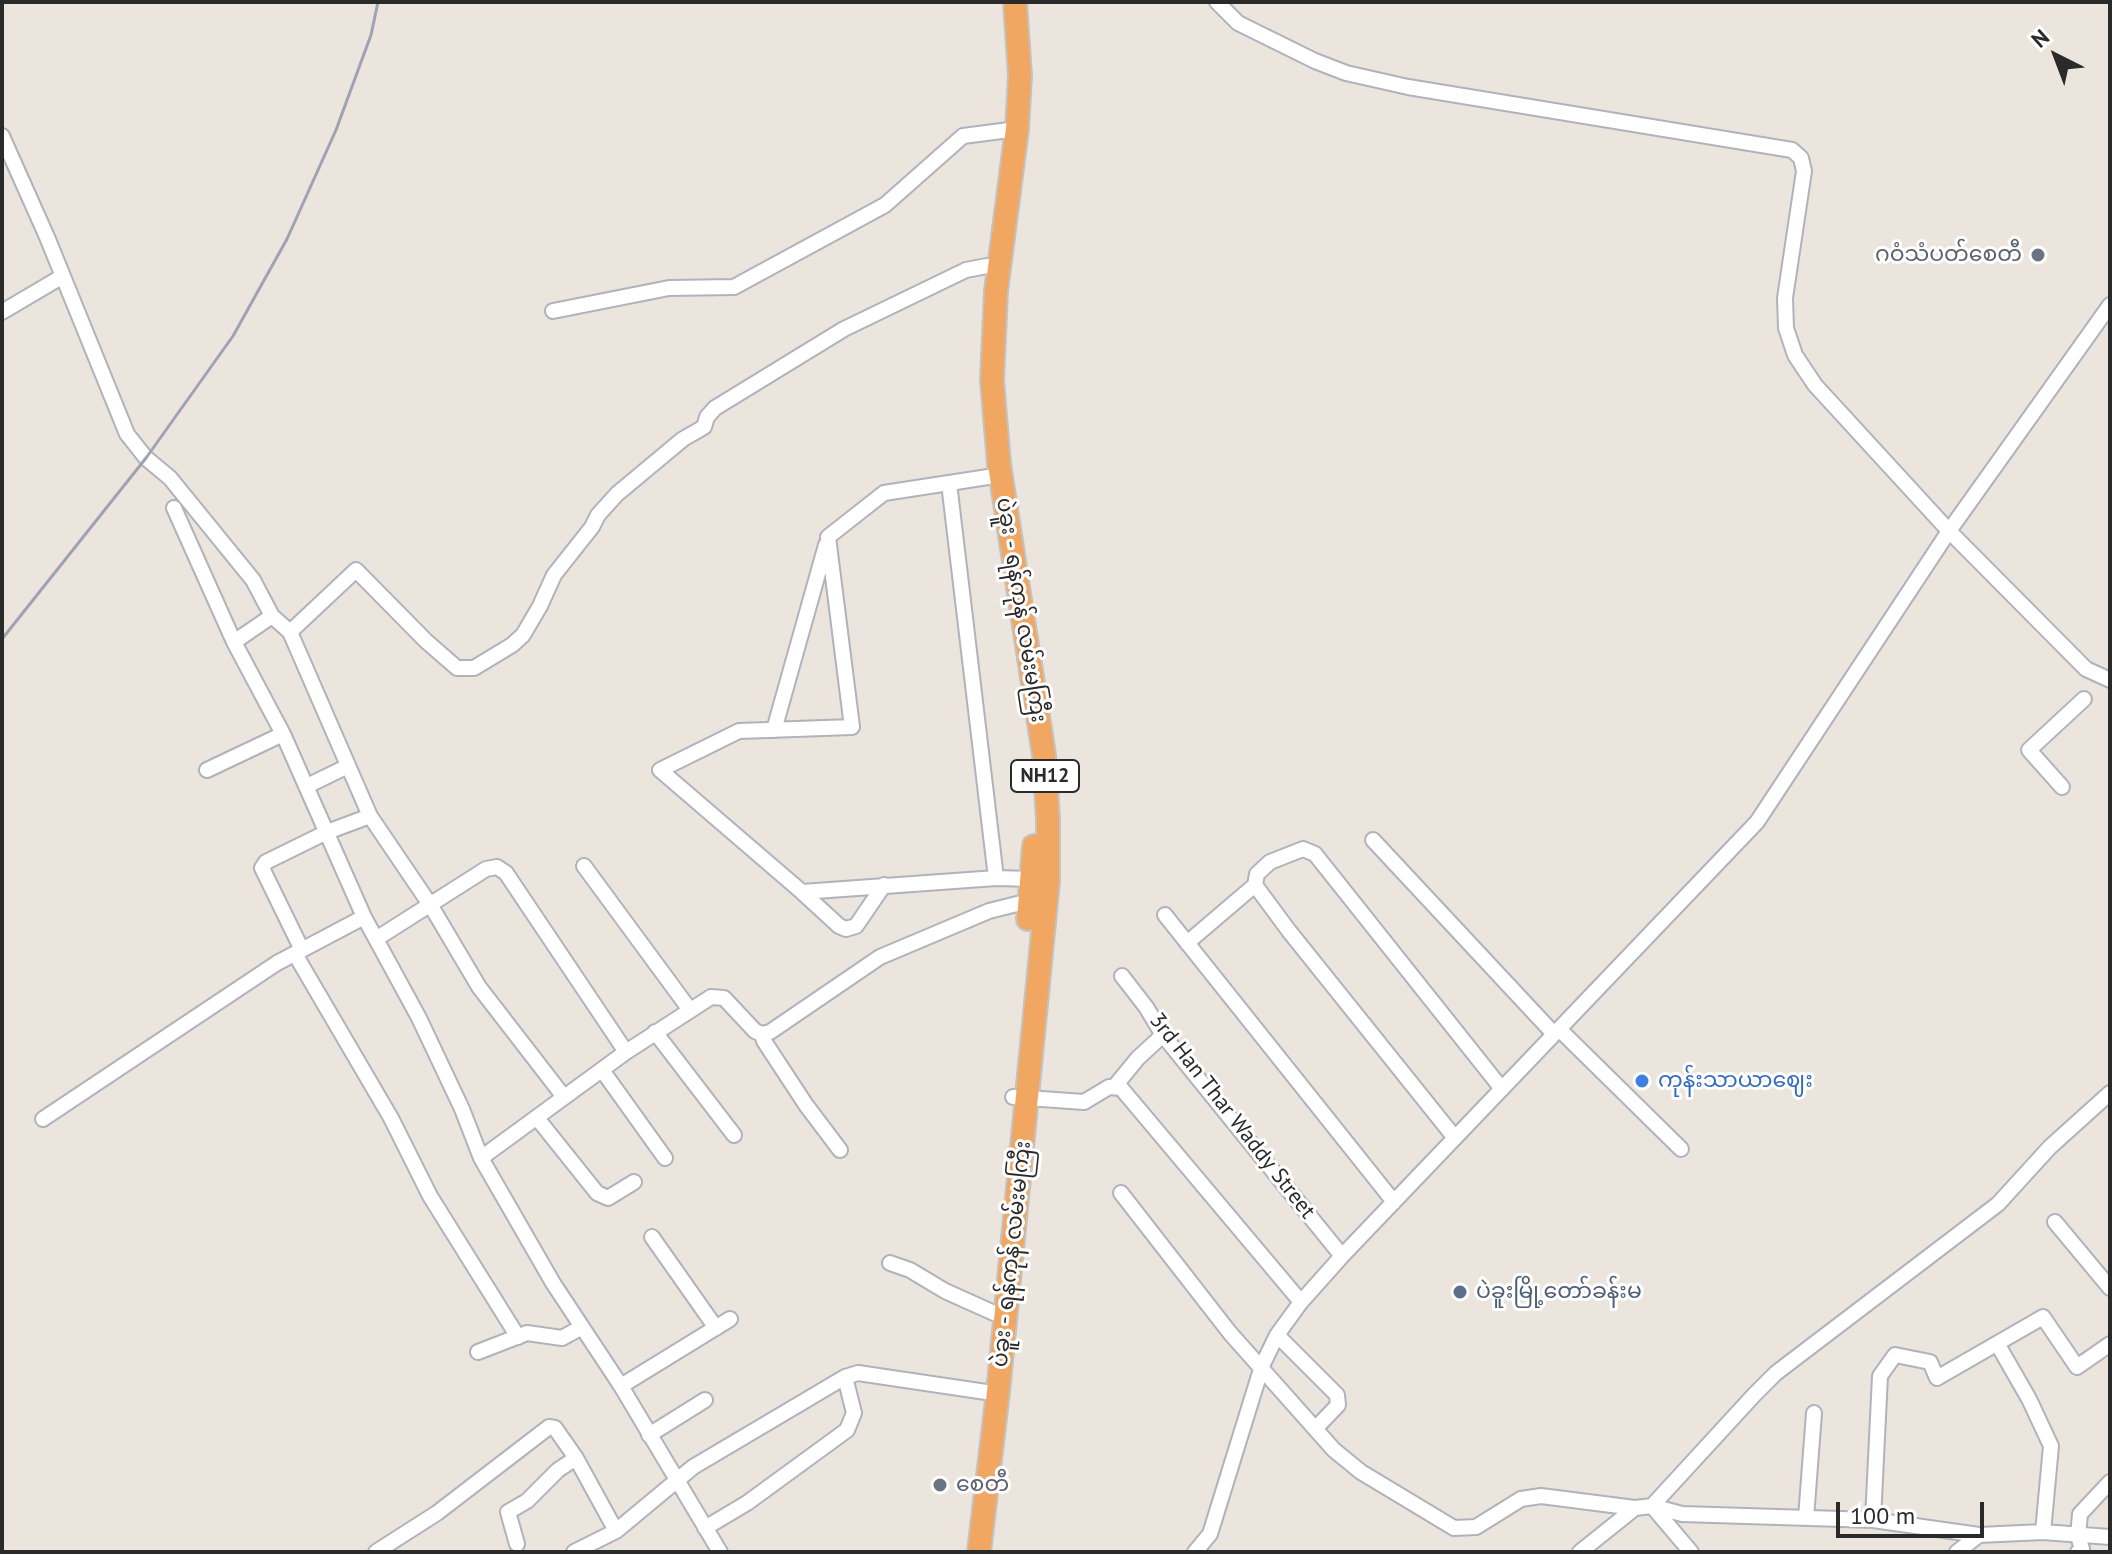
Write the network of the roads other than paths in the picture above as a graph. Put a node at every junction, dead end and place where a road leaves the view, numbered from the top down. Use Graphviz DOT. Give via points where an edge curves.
graph roads {
  1 [pos="1002,2"];
  2 [pos="1015,2"];
  3 [pos="1217,2"];
  4 [pos="1010,130"];
  5 [pos="2,136"];
  6 [pos="987,266"];
  7 [pos="63,276"];
  8 [pos="2110,305"];
  9 [pos="553,311"];
  10 [pos="2,312"];
  11 [pos="995,476"];
  12 [pos="949,483"];
  13 [pos="174,508"];
  14 [pos="1949,531"];
  15 [pos="828,537"];
  16 [pos="272,616"];
  17 [pos="290,632"];
  18 [pos="234,642"];
  19 [pos="2089,670"];
  20 [pos="2110,680"];
  21 [pos="774,730"];
  22 [pos="283,734"];
  23 [pos="348,766"];
  24 [pos="207,770"];
  25 [pos="307,786"];
  26 [pos="2062,787"];
  27 [pos="370,816"];
  28 [pos="327,832"];
  29 [pos="1373,840"];
  30 [pos="584,866"];
  31 [pos="996,878"];
  32 [pos="884,885"];
  33 [pos="1255,885"];
  34 [pos="802,892"];
  35 [pos="1036,892"];
  36 [pos="431,906"];
  37 [pos="1165,915"];
  38 [pos="364,917"];
  39 [pos="376,939"];
  40 [pos="1187,943"];
  41 [pos="298,952"];
  42 [pos="1122,976"];
  43 [pos="690,1010"];
  44 [pos="655,1032"];
  45 [pos="1556,1032"];
  46 [pos="762,1034"];
  47 [pos="1163,1035"];
  48 [pos="626,1052"];
  49 [pos="602,1070"];
  50 [pos="1115,1086"];
  51 [pos="1502,1089"];
  52 [pos="2110,1093"];
  53 [pos="564,1097"];
  54 [pos="1020,1098"];
  55 [pos="537,1118"];
  56 [pos="43,1119"];
  57 [pos="734,1135"];
  58 [pos="1455,1138"];
  59 [pos="1681,1149"];
  60 [pos="840,1150"];
  61 [pos="481,1158"];
  62 [pos="665,1158"];
  63 [pos="634,1182"];
  64 [pos="1121,1193"];
  65 [pos="1394,1202"];
  66 [pos="2055,1222"];
  67 [pos="652,1237"];
  68 [pos="1342,1256"];
  69 [pos="890,1263"];
  70 [pos="2110,1288"];
  71 [pos="1301,1302"];
  72 [pos="994,1313"];
  73 [pos="730,1319"];
  74 [pos="582,1327"];
  75 [pos="716,1328"];
  76 [pos="1277,1335"];
  77 [pos="518,1337"];
  78 [pos="2110,1344"];
  79 [pos="1998,1345"];
  80 [pos="478,1352"];
  81 [pos="1262,1366"];
  82 [pos="845,1377"];
  83 [pos="621,1386"];
  84 [pos="986,1392"];
  85 [pos="705,1400"];
  86 [pos="1814,1413"];
  87 [pos="1315,1429"];
  88 [pos="649,1435"];
  89 [pos="576,1458"];
  90 [pos="678,1479"];
  91 [pos="2110,1482"];
  92 [pos="1652,1506"];
  93 [pos="1635,1508"];
  94 [pos="1806,1518"];
  95 [pos="1873,1520"];
  96 [pos="705,1528"];
  97 [pos="616,1531"];
  98 [pos="2043,1532"];
  99 [pos="1979,1535"];
  100 [pos="2078,1536"];
  101 [pos="2110,1537"];
  102 [pos="515,1549"];
  103 [pos="376,1552"];
  104 [pos="574,1552"];
  105 [pos="720,1552"];
  106 [pos="968,1552"];
  107 [pos="979,1552"];
  108 [pos="1195,1552"];
  109 [pos="1580,1552"];
  110 [pos="1691,1552"];
  111 [pos="1957,1552"];
  112 [pos="2078,1552"];
  1 -- 4 [label="highway, ပဲခူး - ရန်ကုန် လမ်းမကြီး / NH12"];
  2 -- 4 [label="highway, ပဲခူး - ရန်ကုန် လမ်းမကြီး / NH12" via="1020,76"];
  3 -- 14 [label="street" via="1238,23 1346,73 1792,150 1804,171 1785,298 1786,328 1795,355 1815,385"];
  4 -- 6 [label="highway, ပဲခူး - ရန်ကုန် လမ်းမကြီး / NH12"];
  4 -- 9 [label="street" via="963,136 885,205 734,287 669,288"];
  4 -- 11 [label="highway, ပဲခူး - ရန်ကုန် လမ်းမကြီး / NH12" via="992,380"];
  5 -- 7 [label="street"];
  6 -- 11 [label="highway, ပဲခူး - ရန်ကုန် လမ်းမကြီး / NH12" via="981,380"];
  6 -- 17 [label="street" via="966,270 844,329 715,408 704,427 683,439 598,515 554,575 523,635 474,668 457,668 356,570"];
  7 -- 10 [label="street"];
  7 -- 16 [label="street" via="127,434 253,580"];
  8 -- 14 [label="street"];
  11 -- 12 [label="street"];
  11 -- 35 [label="highway, ပဲခူး - ရန်ကုန် လမ်းမကြီး / NH12" via="1044,755 1048,820"];
  12 -- 15 [label="street" via="884,493"];
  12 -- 31 [label="street"];
  13 -- 18 [label="street"];
  14 -- 19 [label="street"];
  14 -- 45 [label="street" via="1757,822"];
  15 -- 21 [label="street"];
  15 -- 21 [label="street" via="852,727"];
  16 -- 17 [label="street"];
  16 -- 18 [label="street"];
  17 -- 23 [label="street"];
  18 -- 22 [label="street"];
  19 -- 20 [label="street"];
  19 -- 26 [label="street" via="2084,701 2029,750"];
  21 -- 34 [label="street" via="739,731 660,770"];
  22 -- 24 [label="street"];
  22 -- 25 [label="street"];
  23 -- 25 [label="street"];
  23 -- 27 [label="street"];
  25 -- 28 [label="street"];
  27 -- 28 [label="street"];
  27 -- 36 [label="street"];
  28 -- 38 [label="street"];
  28 -- 41 [label="street" via="262,868"];
  29 -- 45 [label="street"];
  30 -- 43 [label="street"];
  31 -- 32 [label="street"];
  31 -- 35 [label="street"];
  32 -- 34 [label="street"];
  32 -- 34 [label="street" via="856,926 846,929"];
  33 -- 40 [label="street"];
  33 -- 51 [label="street" via="1257,874 1270,862 1303,849 1315,854"];
  33 -- 58 [label="street"];
  35 -- 46 [label="street" via="880,957"];
  35 -- 54 [label="highway, ပဲခူး - ရန်ကုန် လမ်းမကြီး / NH12"];
  36 -- 39 [label="street"];
  36 -- 48 [label="street" via="486,869 497,867 506,873"];
  36 -- 53 [label="street" via="479,987"];
  37 -- 40 [label="street"];
  38 -- 39 [label="street"];
  38 -- 41 [label="street"];
  39 -- 61 [label="street" via="450,1083"];
  40 -- 65 [label="street"];
  41 -- 56 [label="street"];
  41 -- 77 [label="street" via="430,1196"];
  42 -- 47 [label="street, 3rd Han Thar Waddy Street"];
  43 -- 44 [label="street"];
  43 -- 46 [label="street" via="711,997 724,998"];
  44 -- 48 [label="street"];
  44 -- 57 [label="street"];
  45 -- 51 [label="street"];
  45 -- 59 [label="street"];
  46 -- 60 [label="street"];
  47 -- 50 [label="street"];
  47 -- 68 [label="street, 3rd Han Thar Waddy Street"];
  48 -- 49 [label="street"];
  49 -- 53 [label="street"];
  49 -- 62 [label="street"];
  50 -- 54 [label="street" via="1084,1102"];
  50 -- 71 [label="street"];
  51 -- 58 [label="street"];
  52 -- 92 [label="street" via="1998,1204 1776,1373"];
  53 -- 55 [label="street"];
  54 -- 72 [label="highway, ပဲခူး - ရန်ကုန် လမ်းမကြီး / NH12"];
  54 -- 107 [label="highway, ပဲခူး - ရန်ကုန် လမ်းမကြီး / NH12" via="998,1392"];
  55 -- 61 [label="street"];
  55 -- 63 [label="street" via="597,1193 608,1198"];
  58 -- 65 [label="street"];
  61 -- 74 [label="street"];
  64 -- 81 [label="street"];
  65 -- 68 [label="street"];
  66 -- 70 [label="street"];
  67 -- 75 [label="street"];
  68 -- 71 [label="street"];
  69 -- 72 [label="street"];
  71 -- 76 [label="street"];
  72 -- 84 [label="highway, ပဲခူး - ရန်ကုန် လမ်းမကြီး / NH12"];
  73 -- 75 [label="street"];
  74 -- 77 [label="street" via="562,1338 541,1333"];
  74 -- 83 [label="street"];
  75 -- 83 [label="street"];
  76 -- 81 [label="street"];
  76 -- 87 [label="street" via="1337,1395 1338,1405"];
  77 -- 80 [label="street"];
  78 -- 79 [label="street" via="2077,1367 2043,1317"];
  79 -- 95 [label="street" via="1937,1378 1930,1362 1895,1355 1880,1376"];
  79 -- 98 [label="street" via="2051,1446"];
  81 -- 87 [label="street"];
  81 -- 108 [label="street" via="1210,1534"];
  82 -- 84 [label="street" via="858,1373"];
  82 -- 90 [label="street"];
  82 -- 96 [label="street" via="854,1413 847,1430"];
  83 -- 88 [label="street"];
  84 -- 106 [label="highway, ပဲခူး - ရန်ကုန် လမ်းမကြီး / NH12"];
  85 -- 88 [label="street"];
  86 -- 94 [label="street"];
  87 -- 93 [label="street" via="1361,1472 1454,1528 1476,1527 1521,1499 1541,1496"];
  88 -- 90 [label="street"];
  89 -- 97 [label="street"];
  89 -- 102 [label="street" via="508,1512"];
  89 -- 103 [label="street" via="549,1427 437,1513"];
  90 -- 96 [label="street"];
  90 -- 97 [label="street"];
  91 -- 100 [label="street" via="2080,1514"];
  92 -- 93 [label="street"];
  92 -- 94 [label="street" via="1682,1514"];
  92 -- 110 [label="street"];
  93 -- 109 [label="street"];
  94 -- 95 [label="street"];
  95 -- 99 [label="street"];
  96 -- 105 [label="street"];
  97 -- 104 [label="street"];
  98 -- 99 [label="street"];
  98 -- 100 [label="street"];
  99 -- 111 [label="street"];
  100 -- 101 [label="street"];
  100 -- 112 [label="street"];
}
